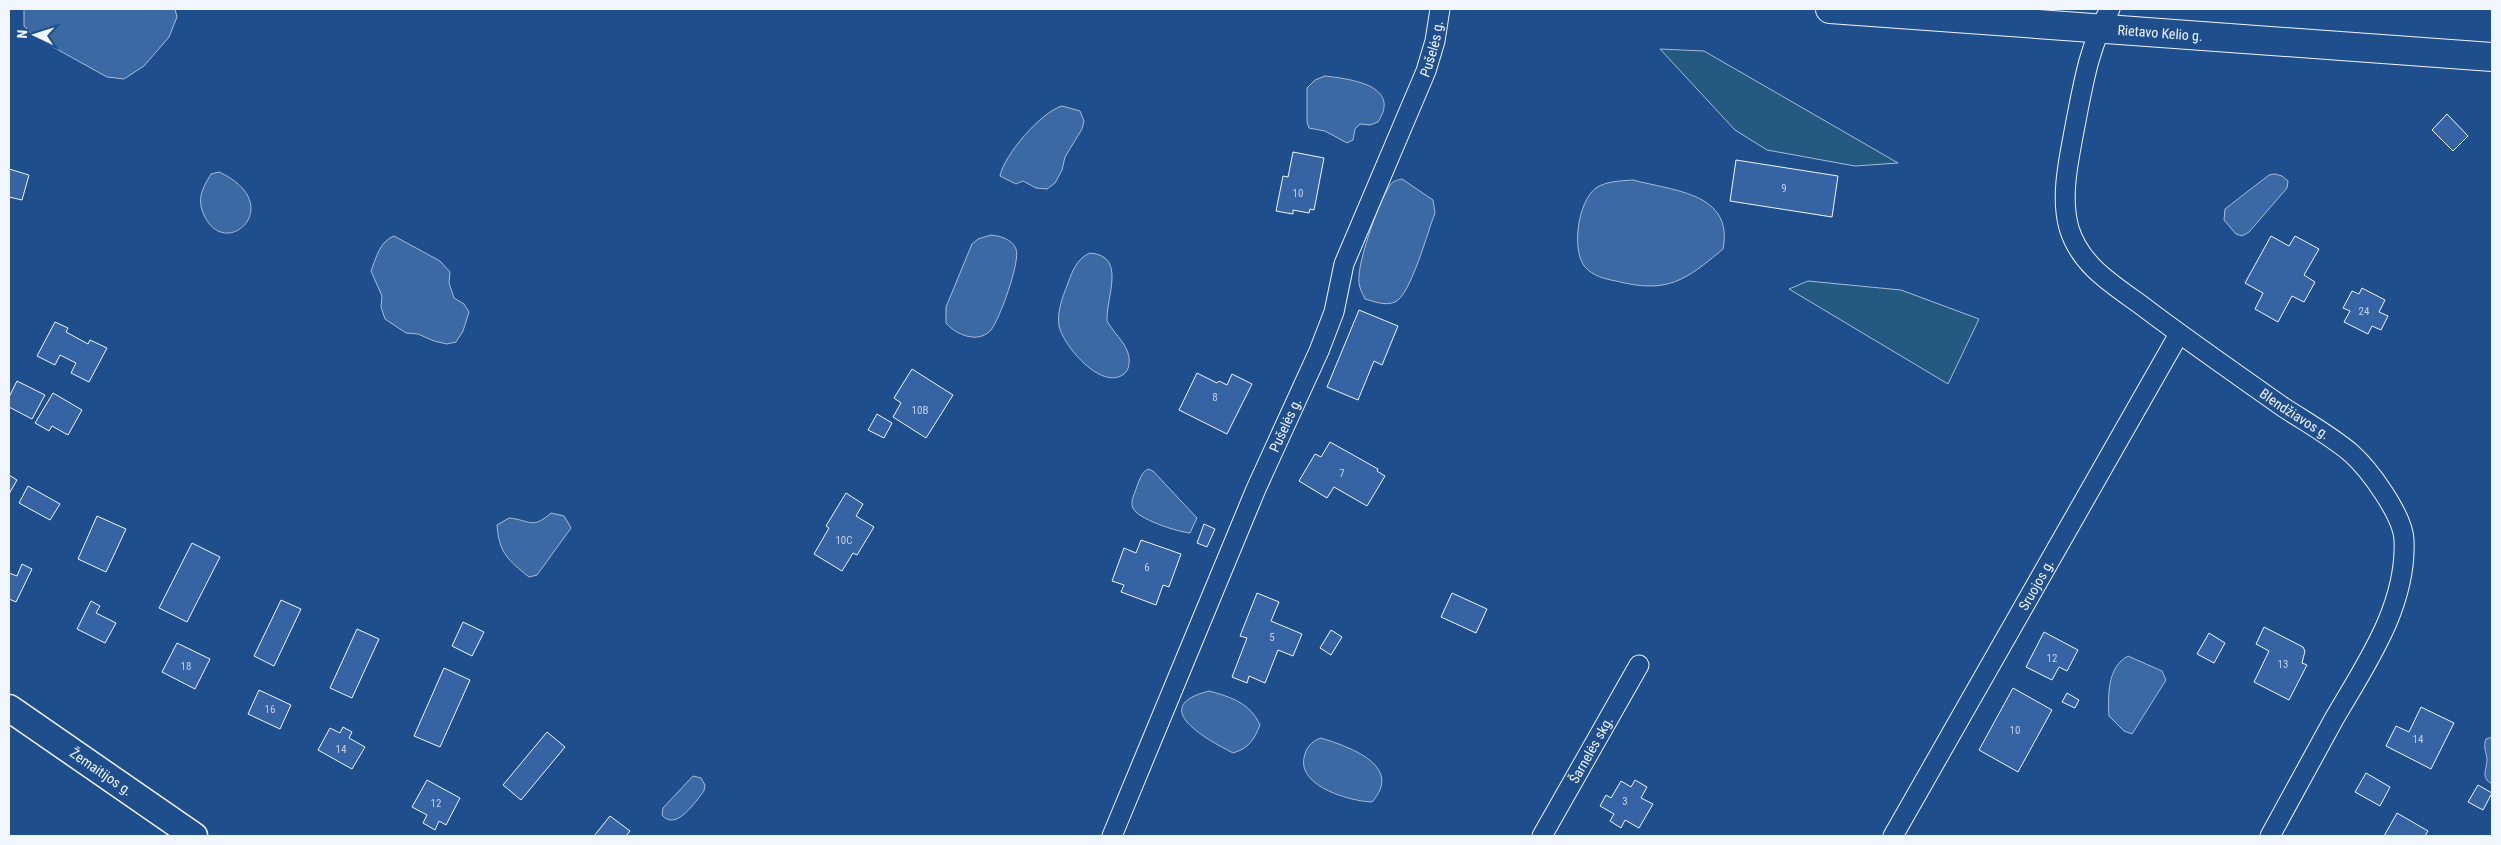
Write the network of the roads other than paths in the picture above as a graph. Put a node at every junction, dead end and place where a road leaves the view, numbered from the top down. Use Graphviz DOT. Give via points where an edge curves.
graph roads {
  1 [pos="1440,9"];
  2 [pos="1830,9"];
  3 [pos="2104,18"];
  4 [pos="2492,57"];
  5 [pos="2179,334"];
  6 [pos="1640,665"];
  7 [pos="9,708"];
  8 [pos="194,836"];
  9 [pos="1112,836"];
  10 [pos="1542,836"];
  11 [pos="1893,836"];
  12 [pos="2270,836"];
  1 -- 9 [label="street, Pušelės g." via="1426,72 1344,264 1334,312 1319,352 1256,489"];
  2 -- 3 [label="main road, Rietavo Kelio g."];
  3 -- 4 [label="main road, Rietavo Kelio g."];
  3 -- 5 [label="street, Blendžiavos g." via="2086,69 2070,154 2065,196 2069,228 2079,253 2098,274"];
  5 -- 11 [label="street, Sruojos g."];
  5 -- 12 [label="street, Blendžiavos g." via="2351,454 2389,501 2404,537 2402,576 2391,615"];
  6 -- 10 [label="street, Šarnelės skg."];
  7 -- 8 [label="main road, Žemaitijos g."];
}
